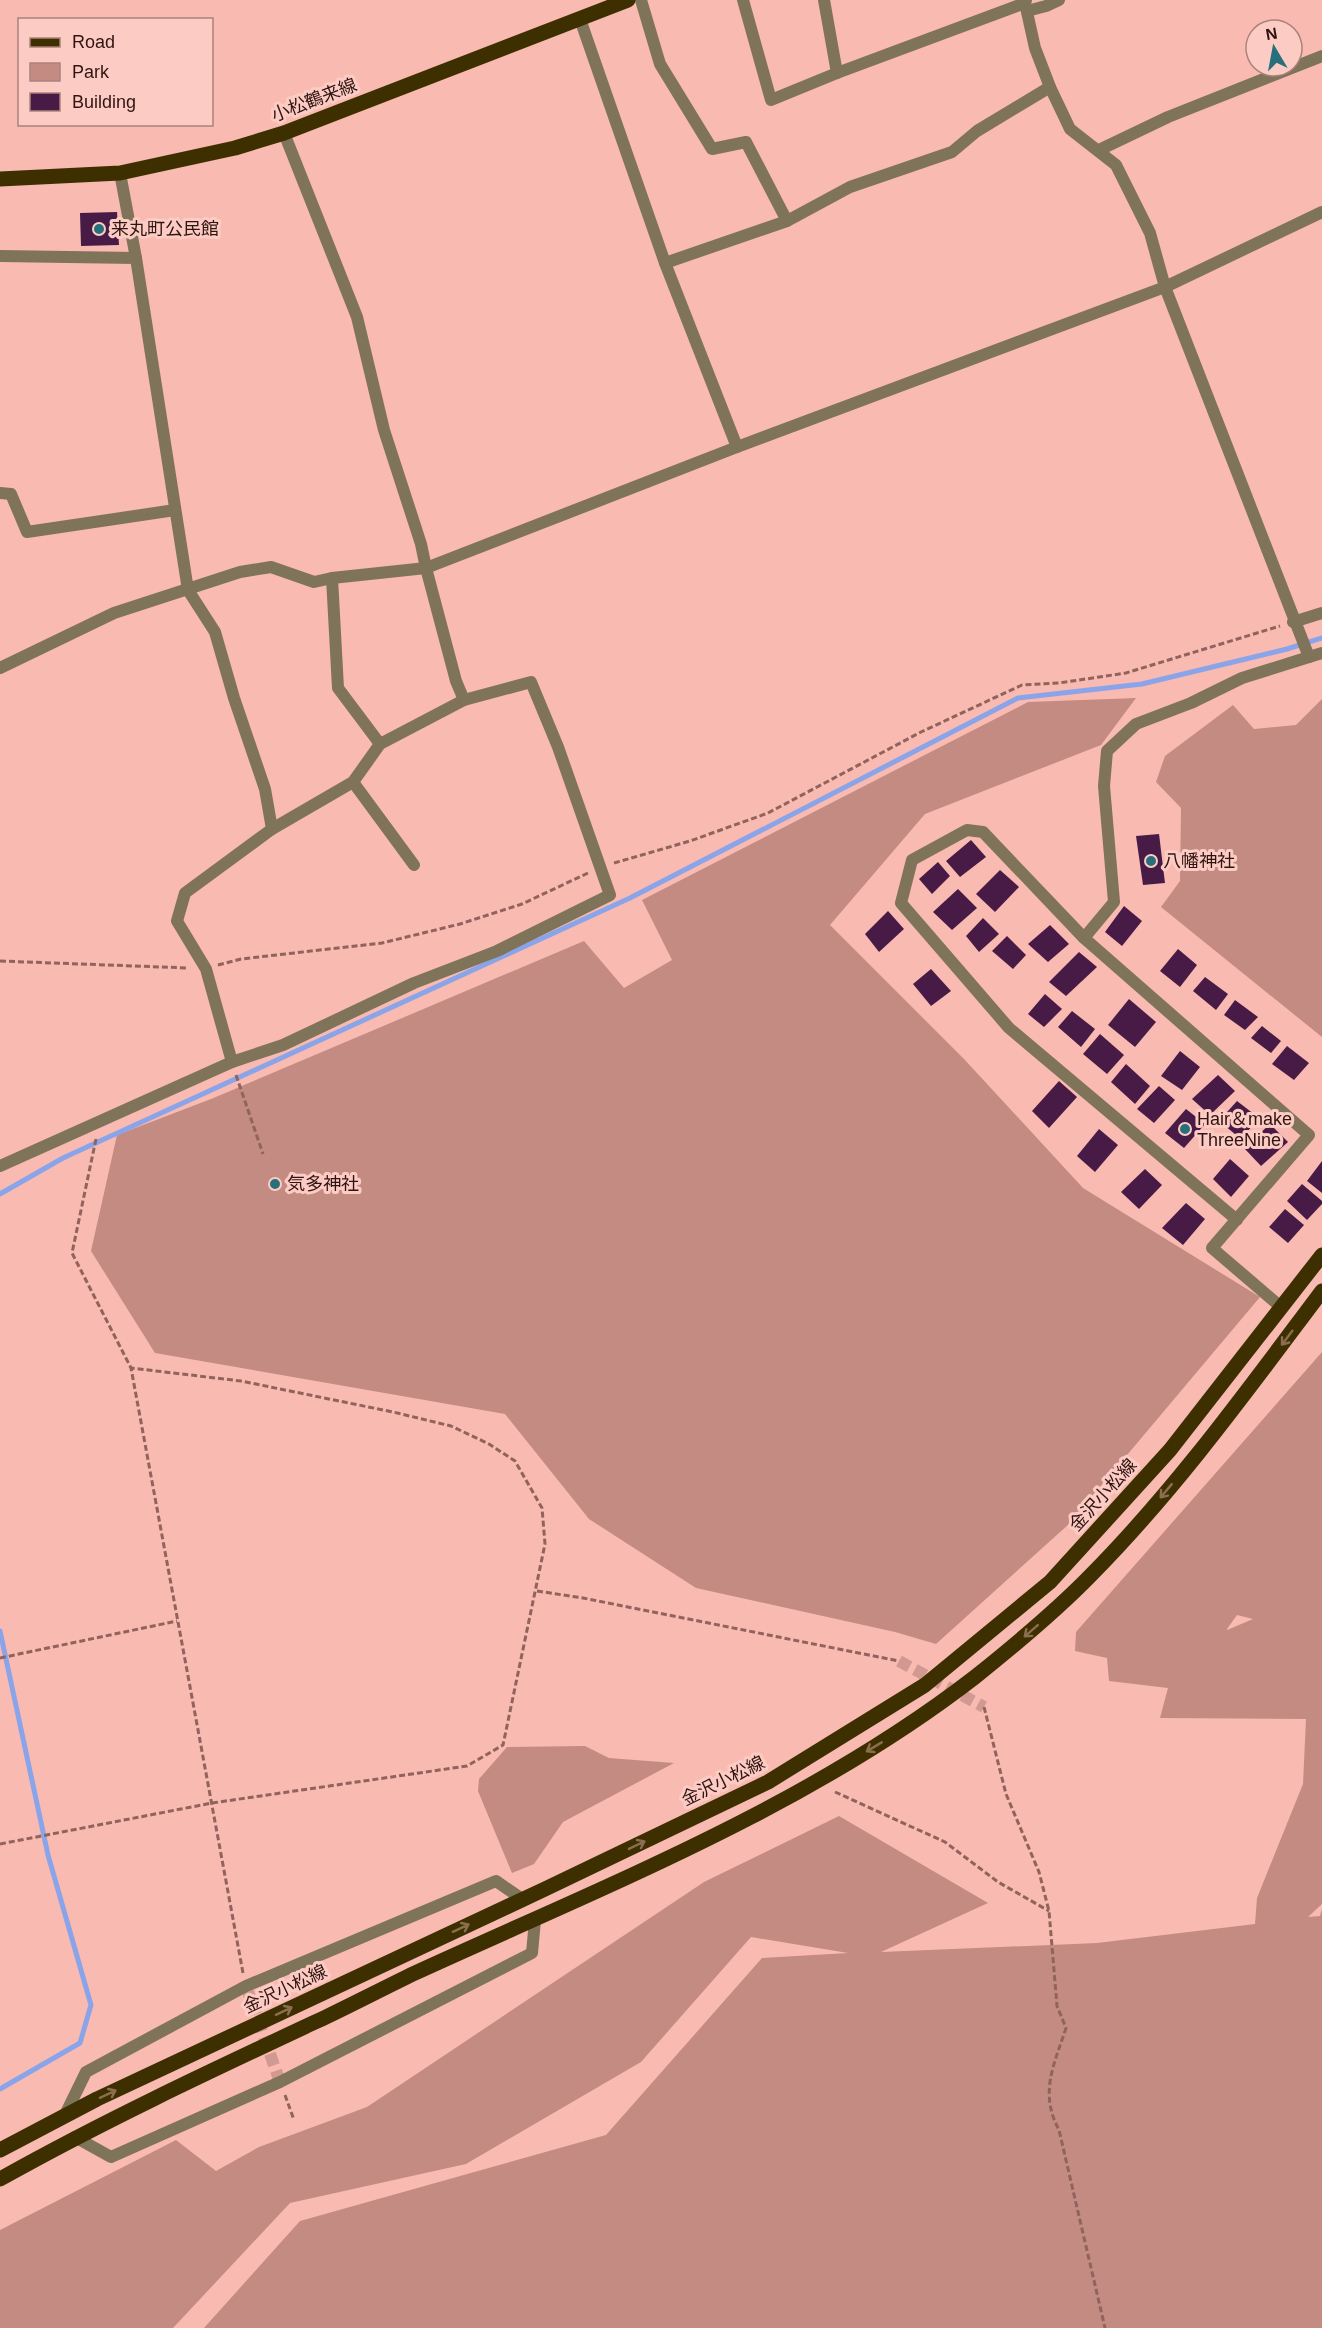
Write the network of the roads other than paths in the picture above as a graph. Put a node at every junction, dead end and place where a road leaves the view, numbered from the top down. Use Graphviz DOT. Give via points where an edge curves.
graph roads {
  1 [pos="628,0"];
  2 [pos="641,0"];
  3 [pos="743,0"];
  4 [pos="824,0"];
  5 [pos="1059,0"];
  6 [pos="1026,4"];
  7 [pos="580,19"];
  8 [pos="1322,56"];
  9 [pos="837,73"];
  10 [pos="1050,87"];
  11 [pos="284,133"];
  12 [pos="1100,150"];
  13 [pos="120,173"];
  14 [pos="0,179"];
  15 [pos="1322,212"];
  16 [pos="787,221"];
  17 [pos="0,256"];
  18 [pos="136,258"];
  19 [pos="665,263"];
  20 [pos="1165,287"];
  21 [pos="737,447"];
  22 [pos="0,493"];
  23 [pos="175,510"];
  24 [pos="426,568"];
  25 [pos="332,578"];
  26 [pos="188,590"];
  27 [pos="1322,613"];
  28 [pos="1293,622"];
  29 [pos="1322,653"];
  30 [pos="1307,654"];
  31 [pos="0,668"];
  32 [pos="464,700"];
  33 [pos="380,744"];
  34 [pos="353,782"];
  35 [pos="272,829"];
  36 [pos="414,865"];
  37 [pos="1084,938"];
  38 [pos="232,1062"];
  39 [pos="0,1167"];
  40 [pos="1237,1220"];
  41 [pos="1322,1255"];
  42 [pos="1322,1291"];
  43 [pos="1281,1307"];
  44 [pos="522,1899"];
  45 [pos="535,1920"];
  46 [pos="65,2115"];
  47 [pos="75,2137"];
  48 [pos="0,2150"];
  49 [pos="0,2179"];
  1 -- 7 [label="main road, 小松鶴来線"];
  2 -- 16 [label="street" via="660,64 712,149 746,142"];
  3 -- 9 [label="street" via="771,100"];
  4 -- 9 [label="street"];
  5 -- 6 [label="street" via="1046,6"];
  6 -- 9 [label="street"];
  6 -- 10 [label="street" via="1035,48"];
  7 -- 11 [label="main road, 小松鶴来線"];
  7 -- 19 [label="street"];
  8 -- 12 [label="street" via="1168,117"];
  10 -- 12 [label="street" via="1070,129"];
  10 -- 16 [label="street" via="977,131 952,152 850,187"];
  11 -- 13 [label="main road, 小松鶴来線"];
  11 -- 24 [label="street" via="357,317 384,430"];
  12 -- 20 [label="street" via="1116,165 1150,232"];
  13 -- 14 [label="main road, 小松鶴来線"];
  13 -- 18 [label="street"];
  15 -- 20 [label="street"];
  16 -- 19 [label="street"];
  17 -- 18 [label="street"];
  18 -- 23 [label="street"];
  19 -- 21 [label="street"];
  20 -- 21 [label="street"];
  20 -- 28 [label="street"];
  21 -- 24 [label="street"];
  22 -- 23 [label="street" via="11,494 27,532"];
  23 -- 26 [label="street"];
  24 -- 25 [label="street"];
  24 -- 32 [label="street"];
  25 -- 26 [label="street" via="314,582 271,567 240,572"];
  25 -- 33 [label="street" via="338,688"];
  26 -- 31 [label="street" via="114,613"];
  26 -- 35 [label="street" via="215,632 264,789"];
  27 -- 28 [label="street"];
  28 -- 30 [label="street"];
  29 -- 30 [label="street"];
  30 -- 37 [label="street" via="1136,724 1107,751 1104,786 1114,902"];
  32 -- 33 [label="street"];
  32 -- 38 [label="street" via="531,682 610,895 497,951 414,983 283,1045"];
  33 -- 34 [label="street"];
  34 -- 35 [label="street"];
  34 -- 36 [label="street"];
  35 -- 38 [label="street" via="185,893 177,921 206,969"];
  37 -- 40 [label="street" via="1309,1135"];
  37 -- 40 [label="street" via="983,832 967,830 912,860 901,903 1009,1028"];
  38 -- 39 [label="street"];
  40 -- 43 [label="street" via="1212,1248"];
  41 -- 43 [label="main road, 金沢小松線"];
  42 -- 45 [label="main road, one-way" via="1228,1416 1141,1520 1091,1575 982,1671 907,1727 824,1777 704,1842"];
  44 -- 43 [label="main road, 金沢小松線, one-way" via="768,1782 925,1685 1050,1582 1170,1450"];
  46 -- 44 [label="main road, 金沢小松線, one-way"];
  44 -- 46 [label="street" via="496,1881 246,1986 86,2072"];
  45 -- 47 [label="main road"];
  45 -- 47 [label="street" via="532,1953 280,2082 111,2157"];
  46 -- 48 [label="main road, 金沢小松線"];
  47 -- 49 [label="main road"];
}
